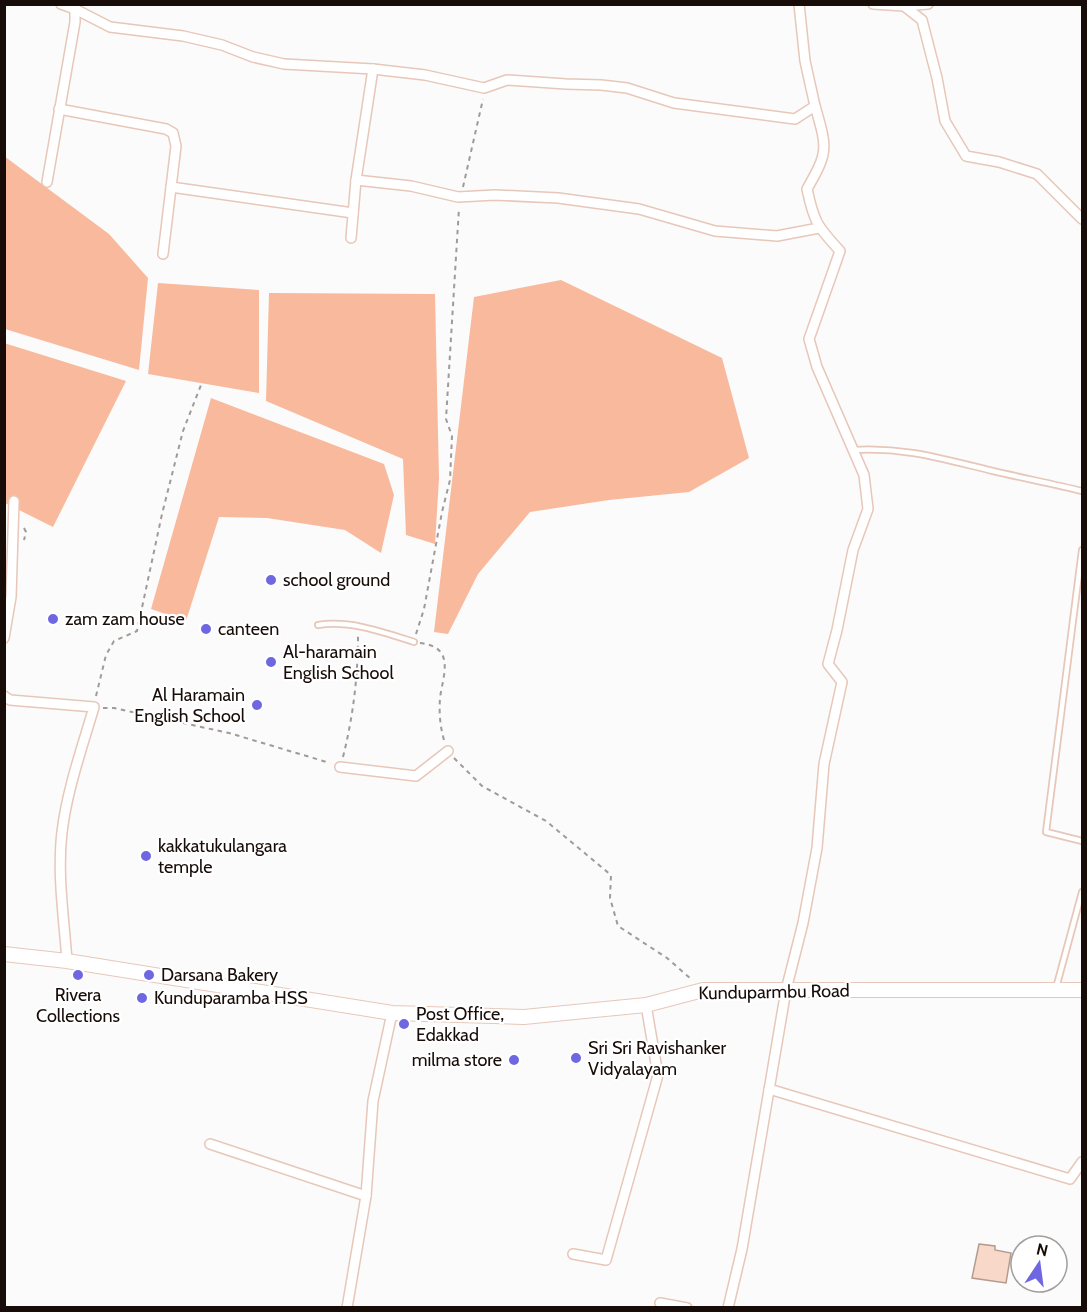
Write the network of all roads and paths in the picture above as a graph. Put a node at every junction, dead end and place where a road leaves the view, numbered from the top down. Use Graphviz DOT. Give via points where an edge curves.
graph roads {
  1 [pos="61,4"];
  2 [pos="799,4"];
  3 [pos="873,4"];
  4 [pos="928,4"];
  5 [pos="904,6"];
  6 [pos="75,7"];
  7 [pos="373,69"];
  8 [pos="486,88"];
  9 [pos="815,106"];
  10 [pos="59,109"];
  11 [pos="356,180"];
  12 [pos="47,182"];
  13 [pos="171,187"];
  14 [pos="461,197"];
  15 [pos="353,213"];
  16 [pos="1083,219"];
  17 [pos="819,228"];
  18 [pos="351,238"];
  19 [pos="163,254"];
  20 [pos="201,385"];
  21 [pos="851,450"];
  22 [pos="1083,491"];
  23 [pos="14,501"];
  24 [pos="1083,550"];
  25 [pos="318,626"];
  26 [pos="358,627"];
  27 [pos="4,638"];
  28 [pos="414,642"];
  29 [pos="4,696"];
  30 [pos="94,707"];
  31 [pos="448,751"];
  32 [pos="340,766"];
  33 [pos="1083,841"];
  34 [pos="1083,892"];
  35 [pos="4,954"];
  36 [pos="67,961"];
  37 [pos="703,990"];
  38 [pos="786,990"];
  39 [pos="1055,990"];
  40 [pos="1083,990"];
  41 [pos="646,1005"];
  42 [pos="392,1013"];
  43 [pos="769,1089"];
  44 [pos="210,1144"];
  45 [pos="1083,1162"];
  46 [pos="366,1196"];
  47 [pos="573,1254"];
  48 [pos="660,1303"];
  49 [pos="347,1308"];
  50 [pos="687,1308"];
  51 [pos="728,1308"];
  1 -- 6 [label="street"];
  2 -- 9 [label="street"];
  3 -- 5 [label="street"];
  4 -- 5 [label="street"];
  5 -- 16 [label="street" via="922,20 945,121 966,156 1037,174"];
  6 -- 7 [label="street" via="110,27 183,36 284,64"];
  6 -- 10 [label="street"];
  7 -- 8 [label="street"];
  7 -- 11 [label="street"];
  8 -- 9 [label="street" via="507,80 601,85 627,88 674,103 795,119"];
  8 -- 14 [label="path"];
  9 -- 17 [label="street" via="824,140 823,161 807,189"];
  10 -- 12 [label="street"];
  10 -- 13 [label="street" via="173,133 176,146"];
  11 -- 14 [label="street"];
  11 -- 15 [label="street"];
  13 -- 15 [label="street"];
  13 -- 19 [label="street"];
  14 -- 17 [label="street" via="558,198 628,207 715,231 777,236"];
  14 -- 28 [label="path" via="446,419 452,436 450,480"];
  15 -- 18 [label="street"];
  17 -- 21 [label="street" via="840,251 809,339"];
  20 -- 30 [label="path" via="183,431 137,631 114,640 106,655"];
  21 -- 22 [label="lane" via="882,448 934,455"];
  21 -- 38 [label="street" via="864,475 868,509 854,550 828,664 842,682 824,764 817,848"];
  23 -- 27 [label="street" via="11,597"];
  24 -- 33 [label="lane" via="1046,832"];
  25 -- 26 [label="lane" via="334,623"];
  26 -- 28 [label="lane"];
  26 -- 32 [label="path" via="356,691"];
  28 -- 31 [label="path" via="432,644 441,652 447,668 439,725"];
  29 -- 30 [label="street" via="10,700"];
  30 -- 32 [label="path" via="230,733"];
  30 -- 36 [label="street" via="62,831 60,861"];
  31 -- 32 [label="street" via="416,776"];
  31 -- 37 [label="path" via="482,786 546,820 611,875 610,898 618,926 667,958"];
  34 -- 39 [label="lane"];
  35 -- 36 [label="main road, Kunduparmbu Road"];
  36 -- 42 [label="main road, Kunduparmbu Road"];
  37 -- 38 [label="main road, Kunduparmbu Road"];
  37 -- 41 [label="main road, Kunduparmbu Road"];
  38 -- 39 [label="main road, Kunduparmbu Road"];
  38 -- 43 [label="street"];
  39 -- 40 [label="main road, Kunduparmbu Road"];
  41 -- 42 [label="main road, Kunduparmbu Road" via="524,1017"];
  41 -- 47 [label="street" via="658,1074 609,1250 606,1260"];
  42 -- 46 [label="street" via="373,1101"];
  43 -- 45 [label="street" via="1070,1179"];
  43 -- 51 [label="street"];
  44 -- 46 [label="street"];
  46 -- 49 [label="street"];
  48 -- 50 [label="street"];
}
